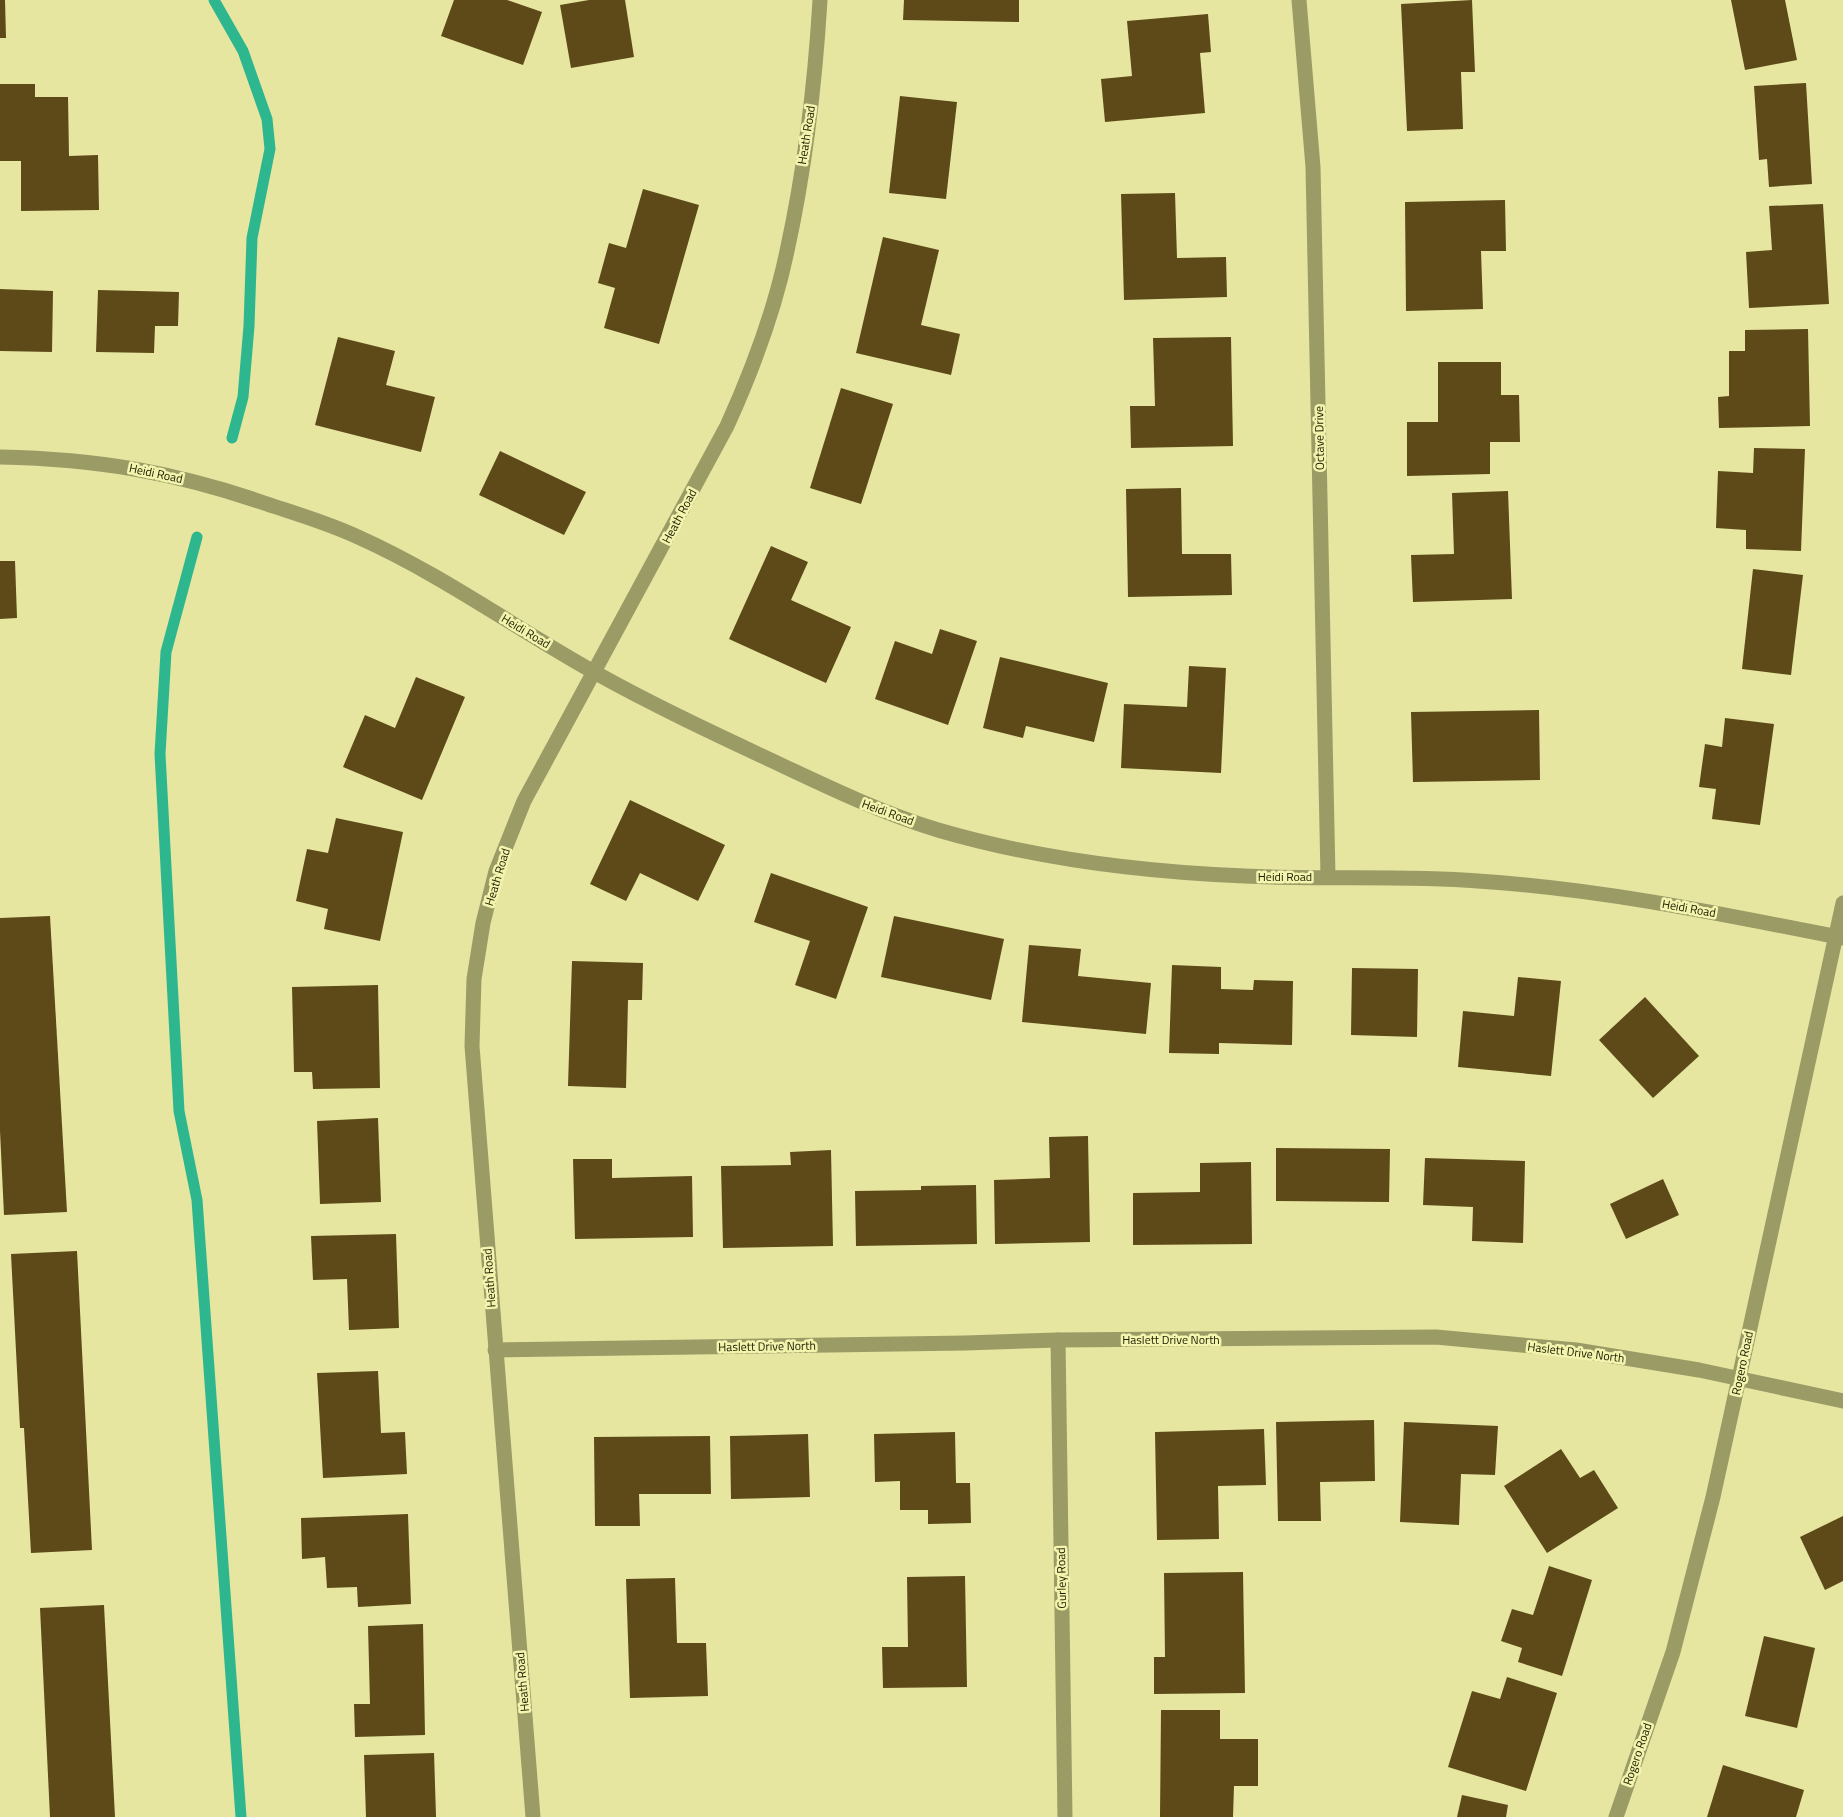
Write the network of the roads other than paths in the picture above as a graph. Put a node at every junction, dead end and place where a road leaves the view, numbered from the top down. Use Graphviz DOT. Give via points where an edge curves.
graph roads {
  1 [pos="820,0"];
  2 [pos="1299,0"];
  3 [pos="0,457"];
  4 [pos="595,672"];
  5 [pos="1328,876"];
  6 [pos="1843,902"];
  7 [pos="1840,938"];
  8 [pos="1058,1340"];
  9 [pos="494,1350"];
  10 [pos="1738,1378"];
  11 [pos="1843,1401"];
  12 [pos="533,1817"];
  13 [pos="1065,1817"];
  14 [pos="1616,1817"];
  1 -- 4 [label="street, Heath Road" via="815,78 787,252 744,390 728,426"];
  2 -- 5 [label="street, Octave Drive" via="1313,167"];
  3 -- 4 [label="street, Heidi Road" via="112,464 164,474 241,493 314,519 430,573"];
  4 -- 5 [label="street, Heidi Road" via="710,732 869,806 936,829 1063,858 1155,870 1248,876"];
  4 -- 9 [label="street, Heath Road" via="524,801 500,862 483,923 474,979 472,1046"];
  5 -- 7 [label="street, Heidi Road" via="1479,881 1582,891 1684,906"];
  6 -- 7 [label="street, Rogero Road"];
  7 -- 10 [label="street, Rogero Road"];
  8 -- 9 [label="street, Haslett Drive North"];
  8 -- 10 [label="street, Haslett Drive North" via="1436,1337 1576,1350"];
  8 -- 13 [label="street, Gurley Road"];
  9 -- 12 [label="street, Heath Road"];
  10 -- 11 [label="street, Haslett Drive North"];
  10 -- 14 [label="street, Rogero Road" via="1713,1497 1673,1652"];
}
